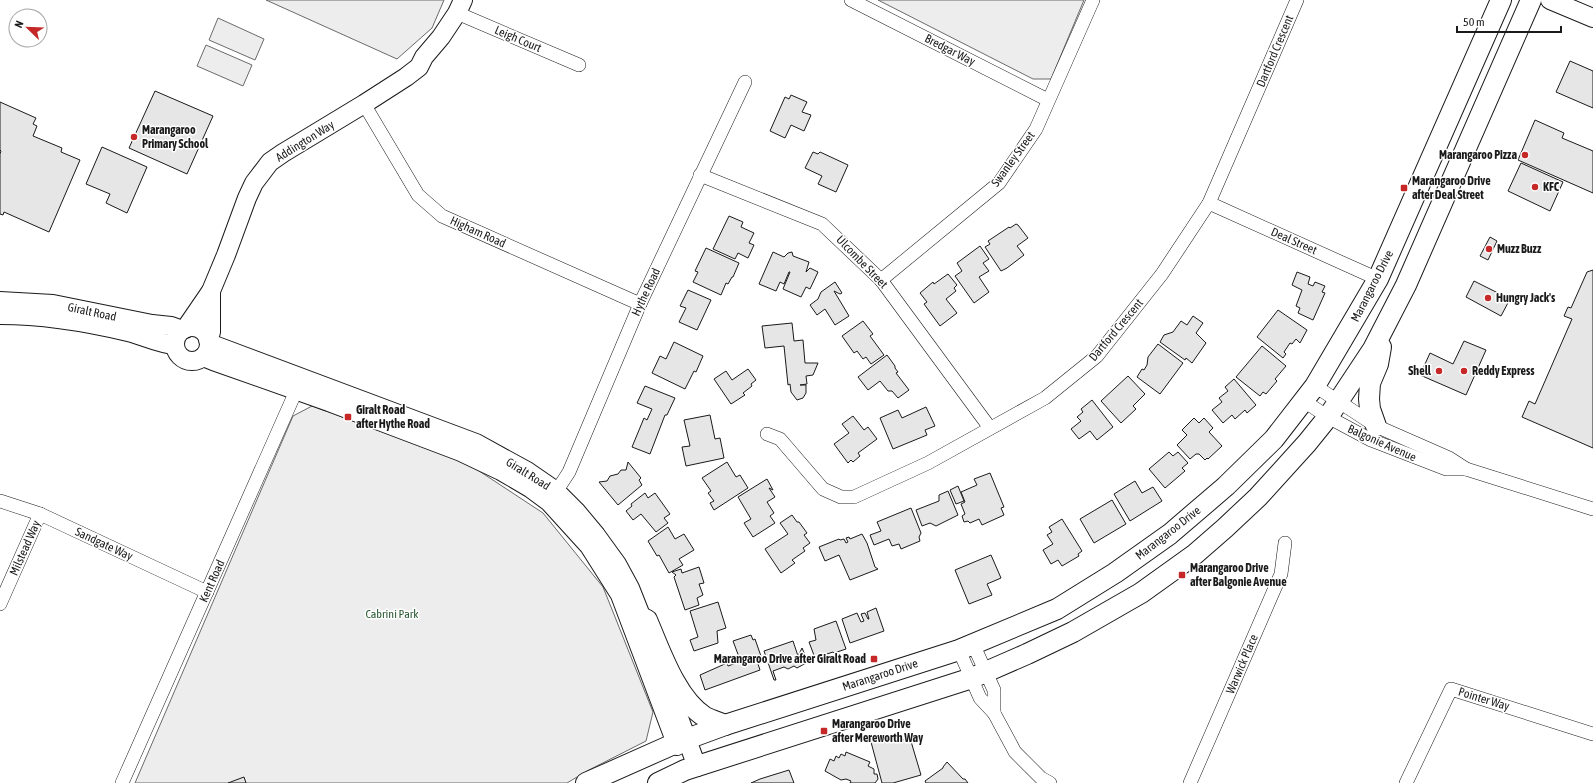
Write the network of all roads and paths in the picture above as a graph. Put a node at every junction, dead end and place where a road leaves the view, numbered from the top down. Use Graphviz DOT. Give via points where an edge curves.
graph roads {
  1 [pos="474,0"];
  2 [pos="851,0"];
  3 [pos="1093,0"];
  4 [pos="1297,0"];
  5 [pos="1502,0"];
  6 [pos="1531,0"];
  7 [pos="1550,0"];
  8 [pos="462,10"];
  9 [pos="1593,18"];
  10 [pos="579,65"];
  11 [pos="745,82"];
  12 [pos="1048,100"];
  13 [pos="364,104"];
  14 [pos="700,176"];
  15 [pos="1209,204"];
  16 [pos="1378,279"];
  17 [pos="881,280"];
  18 [pos="211,291"];
  19 [pos="0,302"];
  20 [pos="640,304"];
  21 [pos="0,315"];
  22 [pos="1386,326"];
  23 [pos="181,335"];
  24 [pos="207,347"];
  25 [pos="299,385"];
  26 [pos="1309,394"];
  27 [pos="1333,410"];
  28 [pos="1376,426"];
  29 [pos="990,428"];
  30 [pos="767,434"];
  31 [pos="1466,469"];
  32 [pos="553,497"];
  33 [pos="0,501"];
  34 [pos="1593,509"];
  35 [pos="40,514"];
  36 [pos="1285,543"];
  37 [pos="207,592"];
  38 [pos="0,604"];
  39 [pos="642,617"];
  40 [pos="966,647"];
  41 [pos="979,675"];
  42 [pos="725,725"];
  43 [pos="1593,734"];
  44 [pos="681,741"];
  45 [pos="691,768"];
  46 [pos="122,783"];
  47 [pos="586,783"];
  48 [pos="658,783"];
  49 [pos="1050,783"];
  50 [pos="1190,783"];
  51 [pos="1406,783"];
  1 -- 8 [label="street, Addington Way"];
  2 -- 12 [label="street, Bredgar Way"];
  3 -- 12 [label="street, Swanley Street"];
  4 -- 15 [label="street, Dartford Crescent"];
  5 -- 16 [label="main road, Marangaroo Drive"];
  6 -- 22 [label="main road"];
  7 -- 9 [label="street"];
  8 -- 10 [label="street, Leigh Court"];
  8 -- 13 [label="street, Addington Way" via="424,57 419,67"];
  11 -- 14 [label="street, Hythe Road"];
  12 -- 17 [label="street, Swanley Street" via="1036,129 999,183"];
  13 -- 18 [label="street, Addington Way" via="283,153 260,173 247,198"];
  13 -- 20 [label="street, Higham Road" via="418,195 442,216"];
  14 -- 17 [label="street, Ulcombe Street" via="822,224"];
  14 -- 20 [label="street, Hythe Road"];
  15 -- 16 [label="street, Deal Street"];
  15 -- 29 [label="street, Dartford Crescent" via="1162,274 1097,356 1045,398"];
  16 -- 26 [label="main road, Marangaroo Drive"];
  17 -- 29 [label="street, Ulcombe Street"];
  18 -- 23 [label="street, Addington Way"];
  18 -- 24 [label="street, Addington Way" via="211,332"];
  19 -- 23 [label="street, Giralt Road" via="53,304 171,326"];
  20 -- 32 [label="street, Hythe Road" via="569,472"];
  21 -- 23 [label="street, Giralt Road" via="46,317 88,324 129,332 165,344"];
  22 -- 27 [label="main road"];
  22 -- 28 [label="main road" via="1378,364 1370,383 1370,409"];
  23 -- 24 [label="street" via="191,327 199,329 204,332"];
  23 -- 24 [label="street" via="179,355 186,360 193,361"];
  24 -- 25 [label="street, Giralt Road"];
  25 -- 32 [label="street, Giralt Road" via="329,402 460,452"];
  25 -- 37 [label="street, Kent Road"];
  26 -- 27 [label="street, Balgonie Avenue"];
  26 -- 27 [label="street, Balgonie Avenue"];
  26 -- 40 [label="main road, Marangaroo Drive" via="1274,439 1226,486 1170,534 1115,573 1057,609"];
  27 -- 28 [label="street, Balgonie Avenue"];
  27 -- 31 [label="street, Balgonie Avenue" via="1371,440 1446,469"];
  27 -- 41 [label="main road" via="1258,497 1194,554 1141,593 1073,632"];
  28 -- 31 [label="street, Balgonie Avenue" via="1449,458"];
  29 -- 30 [label="street, Dartford Crescent" via="928,463 854,497 841,497 823,489 780,438"];
  31 -- 34 [label="street, Balgonie Avenue"];
  32 -- 39 [label="street, Giralt Road" via="576,511 617,564"];
  32 -- 44 [label="street, Giralt Road" via="589,546 620,595"];
  33 -- 35 [label="street, Sandgate Way"];
  35 -- 37 [label="street, Sandgate Way"];
  35 -- 38 [label="street, Milstead Way"];
  36 -- 50 [label="street, Warwick Place" via="1281,574"];
  37 -- 46 [label="street, Kent Road"];
  39 -- 42 [label="main road" via="647,620 684,696 705,716"];
  39 -- 44 [label="street, Giralt Road"];
  40 -- 41 [label="street"];
  40 -- 42 [label="main road, Marangaroo Drive"];
  41 -- 45 [label="main road"];
  41 -- 49 [label="street" via="994,690 994,713 1015,752 1041,778"];
  42 -- 44 [label="main road, Marangaroo Drive"];
  43 -- 51 [label="street, Pointer Way" via="1450,689"];
  44 -- 45 [label="street, Giralt Road"];
  44 -- 47 [label="main road, Marangaroo Drive"];
  45 -- 48 [label="main road"];
}
